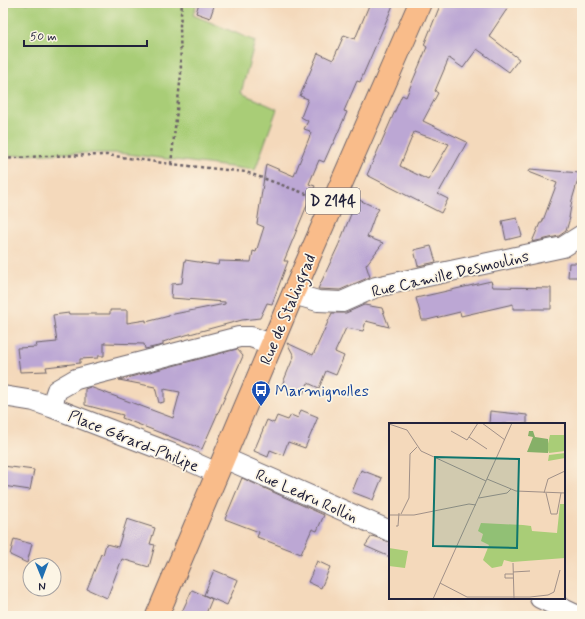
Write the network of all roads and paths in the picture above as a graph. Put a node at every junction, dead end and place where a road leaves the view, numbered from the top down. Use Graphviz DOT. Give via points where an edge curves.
graph roads {
  1 [pos="182,3"];
  2 [pos="420,3"];
  3 [pos="3,159"];
  4 [pos="171,164"];
  5 [pos="332,204"];
  6 [pos="582,235"];
  7 [pos="293,294"];
  8 [pos="271,344"];
  9 [pos="3,396"];
  10 [pos="51,406"];
  11 [pos="220,466"];
  12 [pos="389,531"];
  13 [pos="542,599"];
  14 [pos="157,616"];
  15 [pos="578,616"];
  1 -- 4 [label="path" via="181,74"];
  2 -- 5 [label="main road, Rue de Stalingrad / D 2144"];
  3 -- 4 [label="path" via="107,156"];
  4 -- 5 [label="path" via="246,172"];
  5 -- 7 [label="main road, Rue de Stalingrad / D 2144"];
  6 -- 7 [label="street, Rue Camille Desmoulins" via="564,247 376,287 342,302 318,301"];
  7 -- 8 [label="main road, Rue de Stalingrad / D 2144"];
  8 -- 10 [label="street" via="251,337 239,337 76,379 57,390"];
  8 -- 11 [label="main road, Rue de Stalingrad / D 2144"];
  9 -- 10 [label="street, Place Gérard-Philipe"];
  10 -- 11 [label="street, Place Gérard-Philipe" via="181,457"];
  11 -- 12 [label="street, Rue Ledru Rollin"];
  11 -- 14 [label="main road, Rue de Stalingrad / D 2144"];
  13 -- 15 [label="street"];
}
